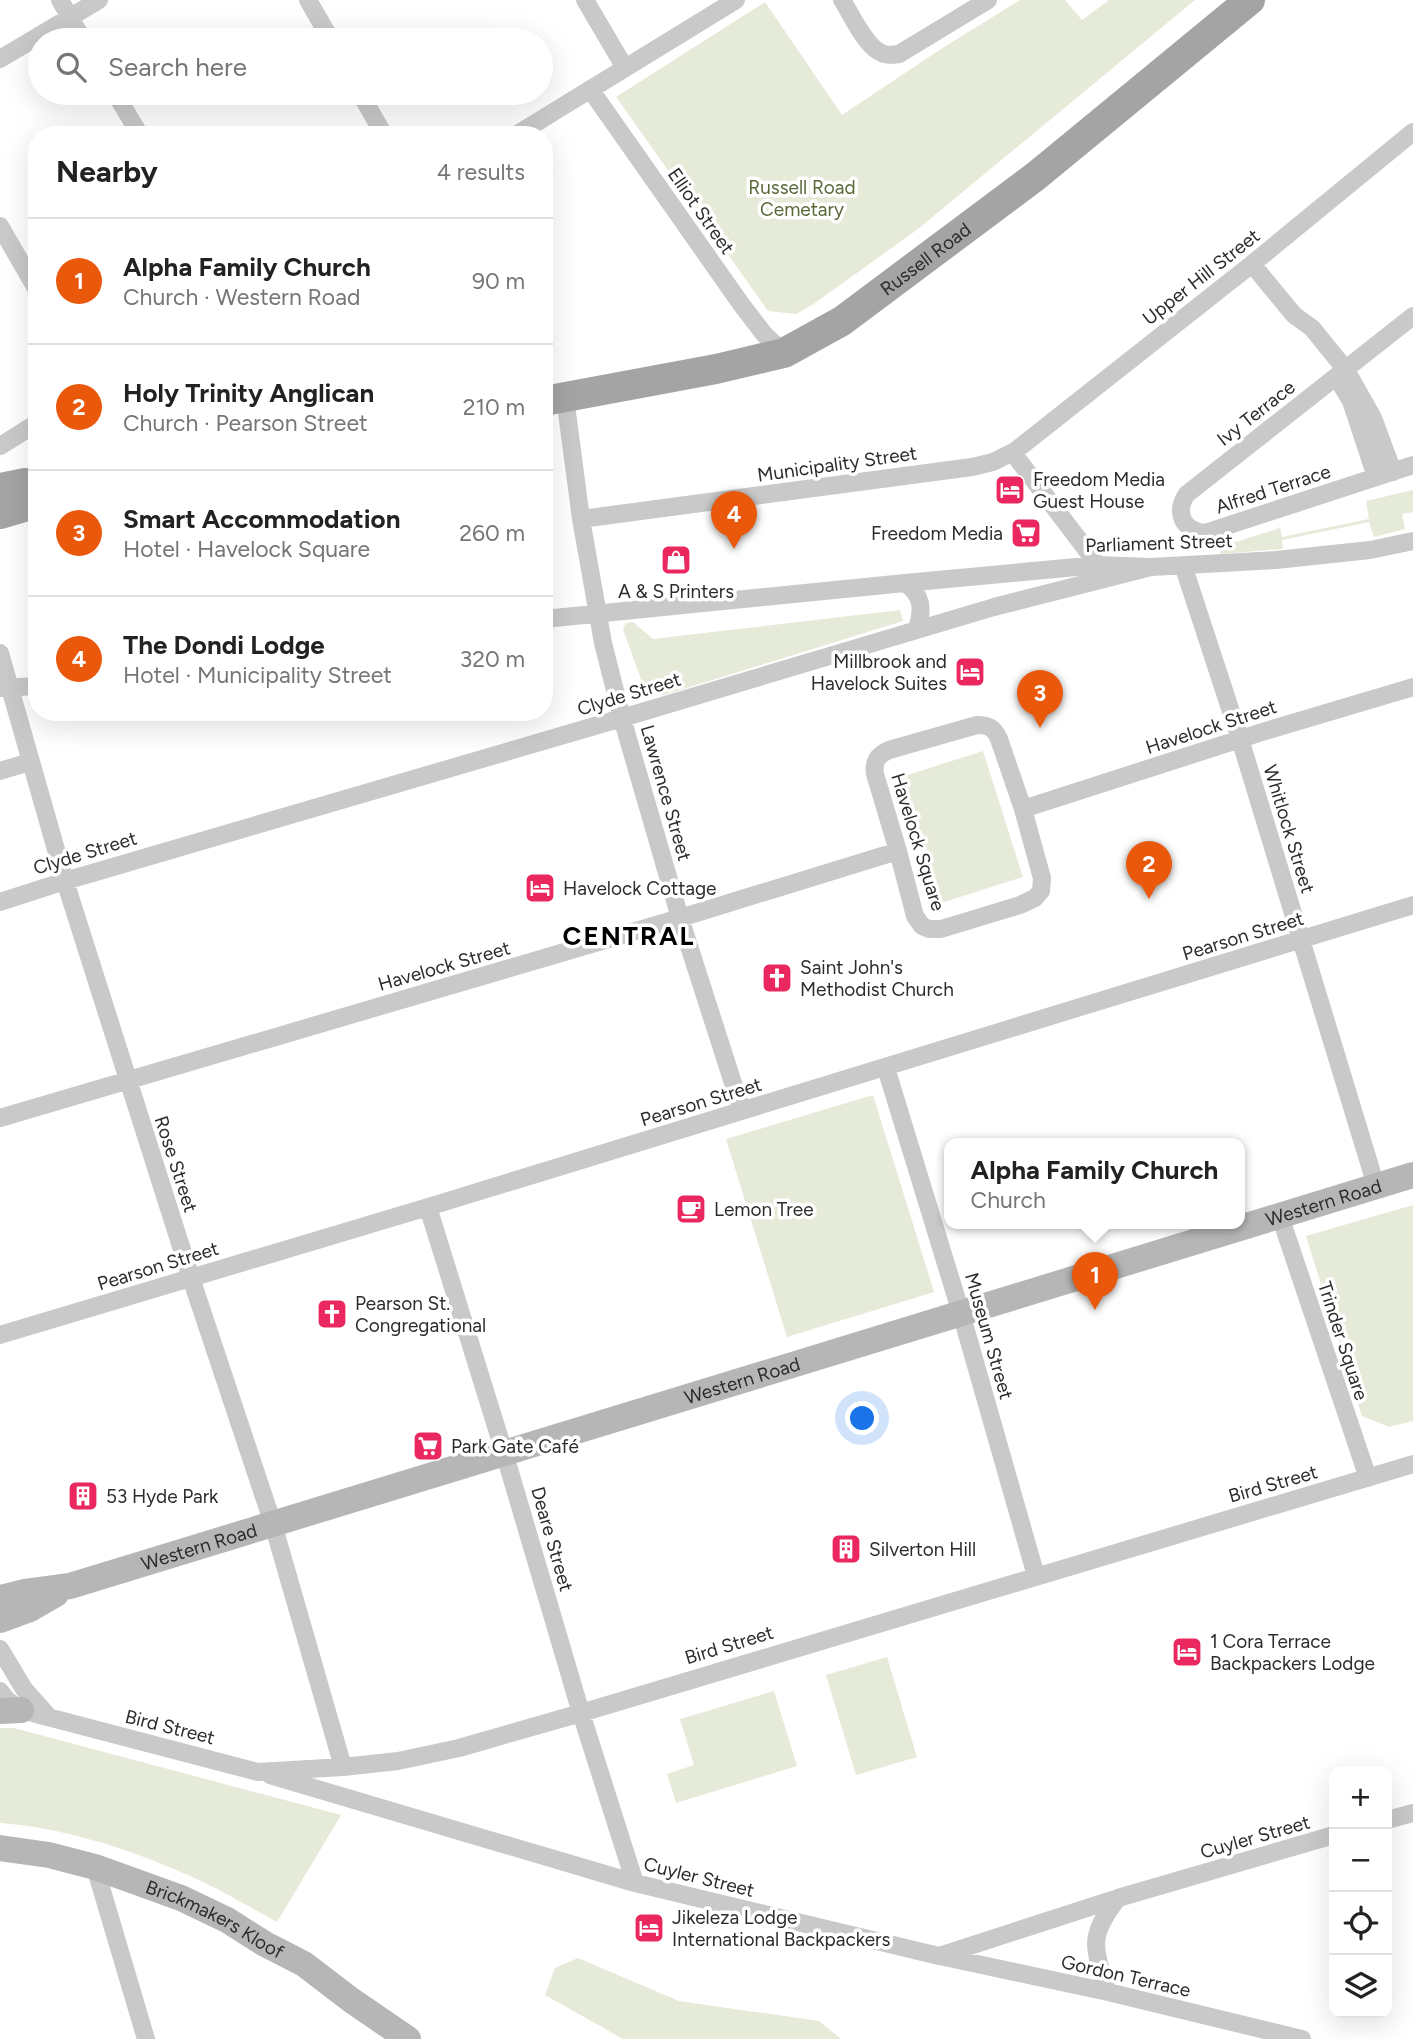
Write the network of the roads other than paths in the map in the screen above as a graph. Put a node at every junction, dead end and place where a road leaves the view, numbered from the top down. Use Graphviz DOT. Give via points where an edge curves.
graph roads {
  1 [pos="60,0"];
  2 [pos="99,0"];
  3 [pos="308,0"];
  4 [pos="585,0"];
  5 [pos="736,0"];
  6 [pos="842,0"];
  7 [pos="988,0"];
  8 [pos="1250,0"];
  9 [pos="70,17"];
  10 [pos="52,28"];
  11 [pos="76,28"];
  12 [pos="324,28"];
  13 [pos="28,42"];
  14 [pos="0,59"];
  15 [pos="625,68"];
  16 [pos="590,89"];
  17 [pos="122,105"];
  18 [pos="367,105"];
  19 [pos="135,126"];
  20 [pos="379,126"];
  21 [pos="530,126"];
  22 [pos="1413,132"];
  23 [pos="0,226"];
  24 [pos="1252,264"];
  25 [pos="28,274"];
  26 [pos="1413,316"];
  27 [pos="784,353"];
  28 [pos="1341,374"];
  29 [pos="554,399"];
  30 [pos="28,429"];
  31 [pos="0,446"];
  32 [pos="1013,453"];
  33 [pos="1413,465"];
  34 [pos="1384,475"];
  35 [pos="28,483"];
  36 [pos="0,488"];
  37 [pos="1192,489"];
  38 [pos="28,506"];
  39 [pos="0,514"];
  40 [pos="581,519"];
  41 [pos="1413,541"];
  42 [pos="1098,565"];
  43 [pos="1183,565"];
  44 [pos="1151,567"];
  45 [pos="905,583"];
  46 [pos="597,614"];
  47 [pos="553,618"];
  48 [pos="917,629"];
  49 [pos="0,653"];
  50 [pos="28,686"];
  51 [pos="5,687"];
  52 [pos="1413,687"];
  53 [pos="622,718"];
  54 [pos="1240,739"];
  55 [pos="30,762"];
  56 [pos="0,771"];
  57 [pos="1023,809"];
  58 [pos="898,851"];
  59 [pos="65,881"];
  60 [pos="0,902"];
  61 [pos="1413,905"];
  62 [pos="680,918"];
  63 [pos="1301,940"];
  64 [pos="886,1068"];
  65 [pos="127,1080"];
  66 [pos="742,1111"];
  67 [pos="0,1118"];
  68 [pos="1413,1175"];
  69 [pos="1376,1186"];
  70 [pos="428,1207"];
  71 [pos="1280,1216"];
  72 [pos="1245,1227"];
  73 [pos="1237,1229"];
  74 [pos="191,1278"];
  75 [pos="961,1313"];
  76 [pos="0,1335"];
  77 [pos="504,1452"];
  78 [pos="1413,1464"];
  79 [pos="1368,1478"];
  80 [pos="273,1524"];
  81 [pos="1036,1576"];
  82 [pos="70,1586"];
  83 [pos="8,1593"];
  84 [pos="0,1620"];
  85 [pos="0,1649"];
  86 [pos="0,1691"];
  87 [pos="10,1710"];
  88 [pos="581,1713"];
  89 [pos="49,1718"];
  90 [pos="343,1767"];
  91 [pos="258,1772"];
  92 [pos="1413,1813"];
  93 [pos="1392,1819"];
  94 [pos="1329,1837"];
  95 [pos="0,1848"];
  96 [pos="95,1867"];
  97 [pos="635,1883"];
  98 [pos="1118,1898"];
  99 [pos="939,1956"];
  100 [pos="1108,1992"];
  101 [pos="146,2039"];
  102 [pos="408,2039"];
  103 [pos="1302,2039"];
  1 -- 9 [label="street"];
  2 -- 9 [label="street"];
  3 -- 12 [label="street"];
  4 -- 15 [label="street"];
  5 -- 15 [label="street"];
  6 -- 7 [label="street" via="871,45 889,56 900,54"];
  8 -- 27 [label="main road, Russell Road" via="1026,184 842,321"];
  9 -- 10 [label="street"];
  9 -- 11 [label="street"];
  13 -- 14 [label="street"];
  15 -- 16 [label="street"];
  16 -- 21 [label="street"];
  16 -- 27 [label="street, Elliot Street" via="741,304"];
  17 -- 19 [label="street"];
  18 -- 20 [label="street"];
  22 -- 24 [label="street, Upper Hill Street"];
  23 -- 25 [label="street"];
  24 -- 28 [label="street" via="1294,315 1312,328"];
  24 -- 32 [label="street, Upper Hill Street"];
  26 -- 28 [label="street, Ivy Terrace"];
  27 -- 29 [label="main road, Russell Road"];
  28 -- 34 [label="street" via="1373,418"];
  28 -- 37 [label="street, Ivy Terrace"];
  29 -- 40 [label="street, Lawrence Street"];
  30 -- 31 [label="street"];
  32 -- 40 [label="street, Municipality Street" via="972,467"];
  32 -- 42 [label="street"];
  33 -- 34 [label="street, Alfred Terrace"];
  34 -- 37 [label="street, Alfred Terrace" via="1205,533 1195,532 1183,520 1183,499"];
  35 -- 36 [label="main road"];
  38 -- 39 [label="main road"];
  40 -- 46 [label="street, Lawrence Street"];
  41 -- 43 [label="street, Parliament Street" via="1276,560"];
  42 -- 44 [label="street, Parliament Street"];
  42 -- 45 [label="street, Parliament Street"];
  43 -- 44 [label="street, Parliament Street"];
  43 -- 54 [label="street, Whitlock Street"];
  44 -- 48 [label="street, Clyde Street"];
  45 -- 46 [label="street, Parliament Street"];
  45 -- 48 [label="street" via="920,600"];
  46 -- 47 [label="street, Parliament Street"];
  46 -- 53 [label="street, Lawrence Street"];
  48 -- 53 [label="street, Clyde Street"];
  49 -- 51 [label="street, Rose Street"];
  50 -- 51 [label="street"];
  51 -- 55 [label="street, Rose Street"];
  52 -- 54 [label="street, Havelock Street"];
  53 -- 59 [label="street, Clyde Street"];
  53 -- 62 [label="street, Lawrence Street"];
  54 -- 57 [label="street, Havelock Street"];
  54 -- 63 [label="street, Whitlock Street"];
  55 -- 56 [label="street"];
  55 -- 59 [label="street, Rose Street"];
  57 -- 58 [label="street, Havelock Square" via="1042,885 1035,898 1020,905 941,929 922,926 915,916"];
  57 -- 58 [label="street, Havelock Square" via="999,739 988,726 971,726 889,750 874,768"];
  58 -- 62 [label="street, Havelock Street"];
  59 -- 60 [label="street, Clyde Street"];
  59 -- 65 [label="street, Rose Street"];
  61 -- 63 [label="street, Pearson Street"];
  62 -- 65 [label="street, Havelock Street"];
  62 -- 66 [label="street, Lawrence Street"];
  63 -- 64 [label="street, Pearson Street"];
  63 -- 69 [label="street, Whitlock Street"];
  64 -- 66 [label="street, Pearson Street"];
  64 -- 75 [label="street, Museum Street"];
  65 -- 67 [label="street, Havelock Street"];
  65 -- 74 [label="street, Rose Street"];
  66 -- 70 [label="street, Pearson Street"];
  68 -- 69 [label="street, Western Road"];
  69 -- 71 [label="street, Western Road"];
  70 -- 74 [label="street, Pearson Street"];
  70 -- 77 [label="street, Deare Street"];
  71 -- 72 [label="street, Western Road"];
  71 -- 79 [label="street, Trinder Square"];
  73 -- 75 [label="street, Western Road"];
  74 -- 76 [label="street, Pearson Street"];
  74 -- 80 [label="street, Rose Street"];
  75 -- 77 [label="street, Western Road"];
  75 -- 81 [label="street, Museum Street"];
  77 -- 80 [label="street, Western Road"];
  77 -- 88 [label="street, Deare Street"];
  78 -- 79 [label="street, Bird Street"];
  79 -- 81 [label="street, Bird Street"];
  80 -- 82 [label="street, Western Road"];
  80 -- 90 [label="street, Rose Street"];
  81 -- 88 [label="street, Bird Street"];
  82 -- 83 [label="street, Western Road"];
  82 -- 84 [label="street, Western Road"];
  85 -- 89 [label="street" via="24,1689"];
  86 -- 87 [label="street, Bird Street"];
  87 -- 89 [label="street, Bird Street"];
  88 -- 90 [label="street, Bird Street" via="459,1748"];
  88 -- 97 [label="street, Deare Street"];
  89 -- 91 [label="street, Bird Street"];
  90 -- 91 [label="street, Bird Street"];
  91 -- 97 [label="street, Cuyler Street"];
  92 -- 93 [label="street"];
  94 -- 98 [label="street, Cuyler Street"];
  95 -- 96 [label="street, Brickmakers Kloof"];
  96 -- 101 [label="street"];
  96 -- 102 [label="street, Brickmakers Kloof" via="227,1920 304,1964"];
  97 -- 99 [label="street, Cuyler Street"];
  98 -- 99 [label="street, Cuyler Street"];
  98 -- 100 [label="street" via="1096,1935"];
  99 -- 100 [label="street, Gordon Terrace"];
  100 -- 103 [label="street, Gordon Terrace"];
}
